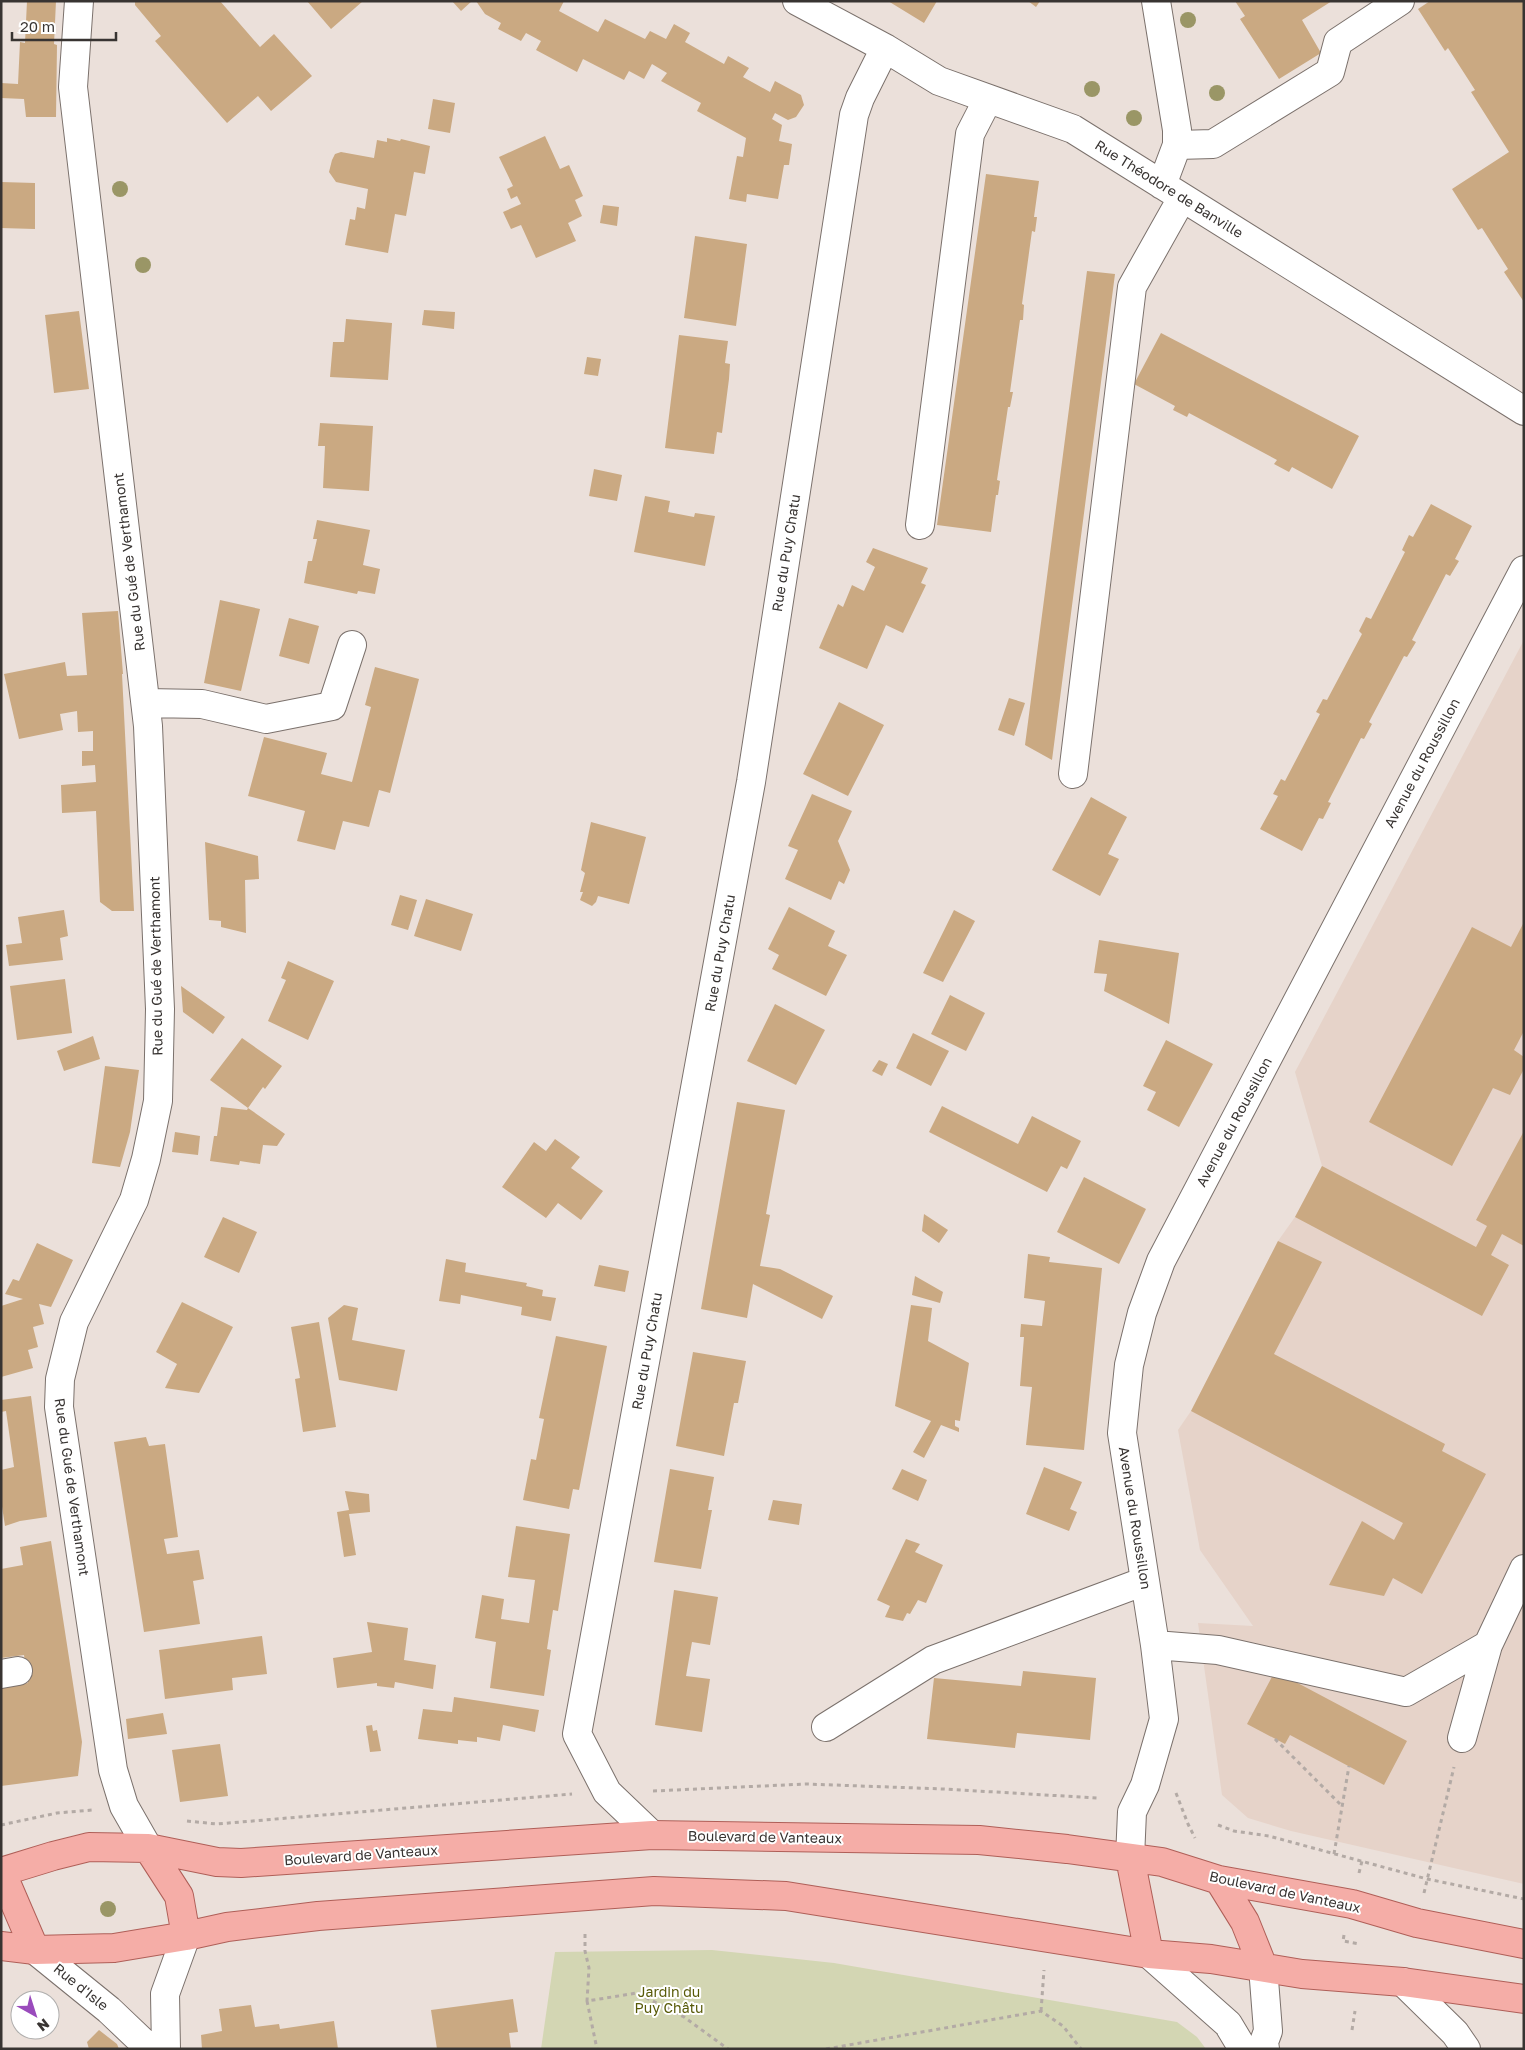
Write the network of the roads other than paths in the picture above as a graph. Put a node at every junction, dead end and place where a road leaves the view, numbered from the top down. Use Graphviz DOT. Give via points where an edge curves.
graph roads {
  1 [pos="79,1"];
  2 [pos="797,1"];
  3 [pos="1156,1"];
  4 [pos="1400,1"];
  5 [pos="885,48"];
  6 [pos="988,99"];
  7 [pos="1177,145"];
  8 [pos="1172,192"];
  9 [pos="1524,411"];
  10 [pos="920,525"];
  11 [pos="1524,570"];
  12 [pos="352,645"];
  13 [pos="146,703"];
  14 [pos="1073,774"];
  15 [pos="1524,1569"];
  16 [pos="1145,1581"];
  17 [pos="1155,1645"];
  18 [pos="1488,1645"];
  19 [pos="826,1727"];
  20 [pos="1462,1738"];
  21 [pos="652,1835"];
  22 [pos="148,1848"];
  23 [pos="1130,1858"];
  24 [pos="2,1872"];
  25 [pos="1219,1880"];
  26 [pos="186,1936"];
  27 [pos="1524,1944"];
  28 [pos="1,1946"];
  29 [pos="35,1950"];
  30 [pos="1149,1954"];
  31 [pos="1263,1967"];
  32 [pos="1403,1982"];
  33 [pos="1524,1999"];
  34 [pos="150,2049"];
  35 [pos="166,2049"];
  36 [pos="1243,2049"];
  37 [pos="1265,2049"];
  38 [pos="1466,2049"];
  1 -- 13 [label="street, Rue du Gué de Verthamont" via="73,87"];
  2 -- 5 [label="street, Rue Théodore de Banville"];
  3 -- 7 [label="street"];
  4 -- 7 [label="street" via="1338,42 1330,72 1213,144"];
  5 -- 6 [label="street, Rue Théodore de Banville" via="940,81"];
  5 -- 21 [label="street, Rue du Puy Chatu" via="854,115 751,782 577,1734 607,1792"];
  6 -- 8 [label="street, Rue Théodore de Banville" via="1073,129"];
  6 -- 10 [label="street" via="970,134"];
  7 -- 8 [label="street"];
  8 -- 9 [label="street, Rue Théodore de Banville"];
  8 -- 14 [label="street" via="1132,287"];
  11 -- 16 [label="street, Avenue du Roussillon" via="1161,1261 1142,1313 1129,1365 1122,1433"];
  12 -- 13 [label="street" via="332,706 266,719 202,704"];
  13 -- 22 [label="street, Rue du Gué de Verthamont" via="160,1009 158,1101 134,1200 74,1322 60,1379 59,1407 113,1770 124,1806"];
  15 -- 18 [label="street"];
  16 -- 17 [label="street, Avenue du Roussillon"];
  16 -- 19 [label="street" via="933,1660"];
  17 -- 18 [label="street" via="1218,1650 1406,1692"];
  17 -- 23 [label="street, Avenue du Roussillon" via="1164,1719 1145,1785 1132,1812"];
  18 -- 20 [label="street"];
  21 -- 22 [label="main road, Boulevard de Vanteaux" via="241,1863 217,1862"];
  21 -- 23 [label="main road, Boulevard de Vanteaux" via="979,1840"];
  22 -- 24 [label="main road, Boulevard de Vanteaux" via="89,1847"];
  22 -- 26 [label="main road, Rue du Gué de Verthamont" via="179,1896"];
  23 -- 25 [label="main road, Boulevard de Vanteaux" via="1162,1862"];
  23 -- 30 [label="main road, Avenue du Roussillon"];
  24 -- 29 [label="main road, Rue d'Isle"];
  25 -- 27 [label="main road, Boulevard de Vanteaux" via="1352,1904 1417,1923"];
  25 -- 31 [label="main road" via="1245,1922"];
  26 -- 29 [label="main road" via="114,1948"];
  26 -- 30 [label="main road" via="227,1927 318,1916 654,1891 786,1896"];
  26 -- 35 [label="street" via="165,1994"];
  28 -- 29 [label="main road"];
  29 -- 34 [label="street, Rue d'Isle" via="110,2010"];
  30 -- 31 [label="main road"];
  30 -- 36 [label="street" via="1228,2024"];
  31 -- 32 [label="main road" via="1302,1974"];
  31 -- 37 [label="street" via="1268,2031"];
  32 -- 33 [label="main road"];
  32 -- 38 [label="street" via="1455,2033"];
}
